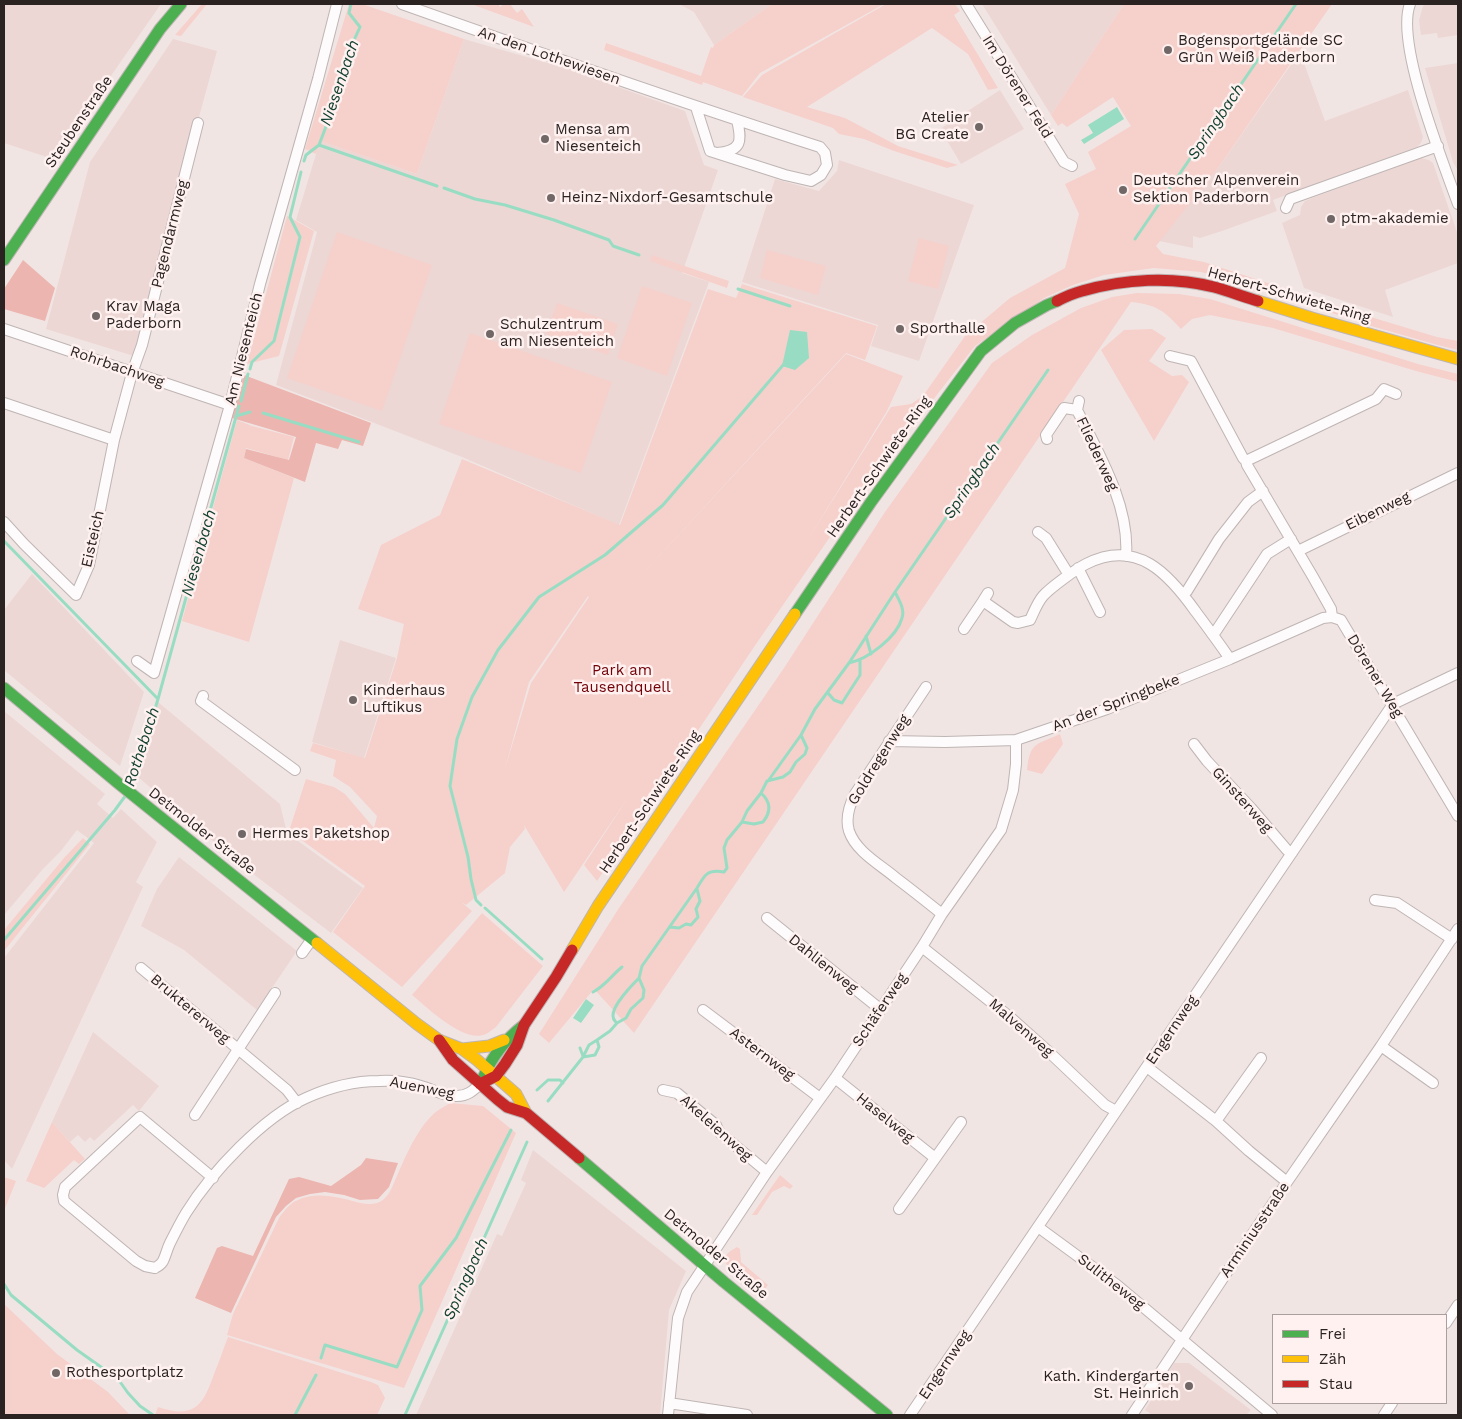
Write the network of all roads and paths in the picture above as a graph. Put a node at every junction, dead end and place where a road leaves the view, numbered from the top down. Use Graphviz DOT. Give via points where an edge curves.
graph roads {
  1 [pos="181,4"];
  2 [pos="337,4"];
  3 [pos="402,4"];
  4 [pos="966,4"];
  5 [pos="1410,4"];
  6 [pos="696,107"];
  7 [pos="737,120"];
  8 [pos="198,123"];
  9 [pos="1438,146"];
  10 [pos="716,153"];
  11 [pos="1072,166"];
  12 [pos="1458,204"];
  13 [pos="1286,208"];
  14 [pos="4,260"];
  15 [pos="4,329"];
  16 [pos="1170,356"];
  17 [pos="1458,360"];
  18 [pos="132,373"];
  19 [pos="1396,394"];
  20 [pos="4,403"];
  21 [pos="230,406"];
  22 [pos="1046,438"];
  23 [pos="114,440"];
  24 [pos="1246,461"];
  25 [pos="1458,473"];
  26 [pos="1263,491"];
  27 [pos="4,522"];
  28 [pos="1038,532"];
  29 [pos="1291,539"];
  30 [pos="1298,551"];
  31 [pos="1126,556"];
  32 [pos="1078,568"];
  33 [pos="1069,575"];
  34 [pos="1183,594"];
  35 [pos="1100,612"];
  36 [pos="1332,617"];
  37 [pos="964,629"];
  38 [pos="1212,634"];
  39 [pos="1230,659"];
  40 [pos="137,661"];
  41 [pos="1458,673"];
  42 [pos="926,686"];
  43 [pos="4,688"];
  44 [pos="203,696"];
  45 [pos="1393,704"];
  46 [pos="1016,740"];
  47 [pos="890,741"];
  48 [pos="1194,744"];
  49 [pos="296,770"];
  50 [pos="1458,816"];
  51 [pos="1292,853"];
  52 [pos="1375,900"];
  53 [pos="942,914"];
  54 [pos="766,918"];
  55 [pos="1458,929"];
  56 [pos="312,939"];
  57 [pos="1452,939"];
  58 [pos="922,947"];
  59 [pos="302,953"];
  60 [pos="141,968"];
  61 [pos="275,992"];
  62 [pos="880,1009"];
  63 [pos="703,1010"];
  64 [pos="524,1025"];
  65 [pos="506,1039"];
  66 [pos="439,1040"];
  67 [pos="1381,1046"];
  68 [pos="462,1049"];
  69 [pos="239,1050"];
  70 [pos="1261,1058"];
  71 [pos="1147,1067"];
  72 [pos="491,1072"];
  73 [pos="835,1078"];
  74 [pos="1433,1083"];
  75 [pos="480,1084"];
  76 [pos="662,1090"];
  77 [pos="820,1098"];
  78 [pos="297,1103"];
  79 [pos="1116,1111"];
  80 [pos="526,1114"];
  81 [pos="195,1115"];
  82 [pos="961,1122"];
  83 [pos="1216,1122"];
  84 [pos="935,1158"];
  85 [pos="767,1172"];
  86 [pos="213,1178"];
  87 [pos="1287,1182"];
  88 [pos="899,1209"];
  89 [pos="1038,1227"];
  90 [pos="705,1265"];
  91 [pos="1458,1305"];
  92 [pos="1447,1322"];
  93 [pos="1183,1339"];
  94 [pos="669,1403"];
  95 [pos="1391,1404"];
  96 [pos="668,1415"];
  97 [pos="747,1415"];
  98 [pos="887,1415"];
  99 [pos="910,1415"];
  100 [pos="1132,1415"];
  101 [pos="1272,1415"];
  102 [pos="1384,1415"];
  1 -- 14 [label="main road, Steubenstraße" via="160,29"];
  2 -- 21 [label="street, Am Niesenteich"];
  3 -- 6 [label="street, An den Lothewiesen"];
  4 -- 11 [label="street, Im Dörener Feld" via="1064,162"];
  5 -- 9 [label="street" via="1408,40 1418,85"];
  6 -- 7 [label="street, An den Lothewiesen"];
  6 -- 10 [label="street" via="710,151"];
  7 -- 10 [label="street" via="741,139 737,146"];
  7 -- 10 [label="street, An den Lothewiesen" via="820,147 826,154 827,165 821,176 811,181"];
  8 -- 18 [label="street, Pagendarmweg" via="142,345"];
  9 -- 12 [label="street"];
  9 -- 13 [label="street" via="1290,200"];
  15 -- 18 [label="street, Rohrbachweg"];
  16 -- 24 [label="street, Dörener Weg" via="1191,361"];
  17 -- 64 [label="main road, Herbert-Schwiete-Ring" via="1213,287 1181,282 1150,280 1081,291 1015,323 981,351 871,502 598,906"];
  18 -- 21 [label="street, Rohrbachweg"];
  18 -- 23 [label="street, Eisteich"];
  19 -- 24 [label="street" via="1384,389 1376,399"];
  20 -- 23 [label="street"];
  21 -- 40 [label="street, Am Niesenteich" via="154,673"];
  22 -- 31 [label="street, Fliederweg" via="1064,408 1078,406 1112,481 1123,519"];
  23 -- 27 [label="street, Eisteich" via="88,565 76,595"];
  24 -- 26 [label="street, Dörener Weg"];
  25 -- 30 [label="street, Eibenweg"];
  26 -- 29 [label="street, Dörener Weg"];
  26 -- 34 [label="street" via="1248,502 1219,539"];
  28 -- 33 [label="street" via="1046,538"];
  29 -- 30 [label="street, Dörener Weg"];
  29 -- 38 [label="street" via="1267,554"];
  30 -- 36 [label="street, Dörener Weg" via="1331,609"];
  31 -- 32 [label="street" via="1104,557"];
  31 -- 34 [label="street" via="1155,566"];
  32 -- 33 [label="street"];
  32 -- 35 [label="street"];
  33 -- 37 [label="street" via="1043,596 1030,620 1013,622 986,597"];
  34 -- 38 [label="street"];
  36 -- 39 [label="street, An der Springbeke" via="1296,629"];
  36 -- 45 [label="street, Dörener Weg" via="1341,620"];
  38 -- 39 [label="street"];
  39 -- 46 [label="street, An der Springbeke" via="1107,709"];
  41 -- 45 [label="street"];
  42 -- 47 [label="street, Goldregenweg"];
  43 -- 56 [label="main road, Detmolder Straße"];
  44 -- 49 [label="street" via="201,702"];
  45 -- 50 [label="street, Dörener Weg"];
  45 -- 51 [label="street, Engernweg"];
  46 -- 47 [label="street, An der Springbeke"];
  46 -- 53 [label="street, Schäferweg" via="1013,790 1001,830"];
  47 -- 53 [label="street, Goldregenweg" via="848,807 850,831 866,854"];
  48 -- 51 [label="street, Ginsterweg"];
  51 -- 71 [label="street, Engernweg"];
  52 -- 57 [label="street" via="1397,903"];
  53 -- 58 [label="street, Schäferweg"];
  54 -- 62 [label="street, Dahlienweg"];
  55 -- 57 [label="street, Arminiusstraße"];
  56 -- 59 [label="street"];
  56 -- 66 [label="main road, Detmolder Straße"];
  57 -- 67 [label="street, Arminiusstraße"];
  58 -- 62 [label="street, Schäferweg"];
  58 -- 79 [label="street, Malvenweg" via="1011,1018 1105,1105"];
  60 -- 69 [label="street, Bruktererweg"];
  61 -- 69 [label="street, Bruktererweg"];
  62 -- 73 [label="street, Schäferweg"];
  63 -- 77 [label="street, Asternweg"];
  64 -- 65 [label="main road, Herbert-Schwiete-Ring"];
  64 -- 72 [label="main road, Herbert-Schwiete-Ring" via="505,1064"];
  65 -- 68 [label="main road" via="489,1046"];
  65 -- 72 [label="main road, Herbert-Schwiete-Ring" via="493,1055"];
  66 -- 68 [label="main road, Detmolder Straße"];
  66 -- 75 [label="main road, Detmolder Straße" via="453,1060"];
  67 -- 74 [label="street"];
  67 -- 87 [label="street, Arminiusstraße"];
  68 -- 72 [label="main road, Detmolder Straße"];
  69 -- 78 [label="street, Bruktererweg" via="288,1090"];
  69 -- 81 [label="street, Bruktererweg"];
  70 -- 83 [label="street"];
  71 -- 79 [label="street, Engernweg"];
  71 -- 83 [label="street"];
  72 -- 75 [label="main road, Herbert-Schwiete-Ring"];
  72 -- 80 [label="main road, Detmolder Straße" via="516,1094"];
  73 -- 77 [label="street, Schäferweg"];
  73 -- 84 [label="street, Haselweg"];
  75 -- 78 [label="street, Auenweg" via="472,1092 451,1096 418,1085 372,1081 329,1090"];
  75 -- 80 [label="main road, Detmolder Straße" via="507,1107"];
  76 -- 85 [label="street, Akeleienweg" via="677,1093"];
  77 -- 85 [label="street, Schäferweg"];
  78 -- 86 [label="street, Auenweg" via="270,1120"];
  79 -- 89 [label="street, Engernweg"];
  80 -- 90 [label="main road, Detmolder Straße"];
  82 -- 84 [label="street"];
  83 -- 87 [label="street"];
  84 -- 88 [label="street"];
  85 -- 90 [label="street, Schäferweg"];
  86 -- 86 [label="street, Auenweg" via="187,1212 163,1261 154,1268 145,1266 128,1254 64,1201 65,1187 140,1117"];
  87 -- 93 [label="street, Arminiusstraße"];
  89 -- 93 [label="street, Sulitheweg"];
  89 -- 99 [label="street, Engernweg"];
  90 -- 94 [label="street, Schäferweg" via="687,1292 680,1310"];
  90 -- 98 [label="main road, Detmolder Straße"];
  91 -- 92 [label="street"];
  93 -- 100 [label="street, Arminiusstraße"];
  93 -- 101 [label="street, Sulitheweg"];
  94 -- 96 [label="street, Schäferweg"];
  94 -- 97 [label="street"];
  95 -- 102 [label="street"];
}
